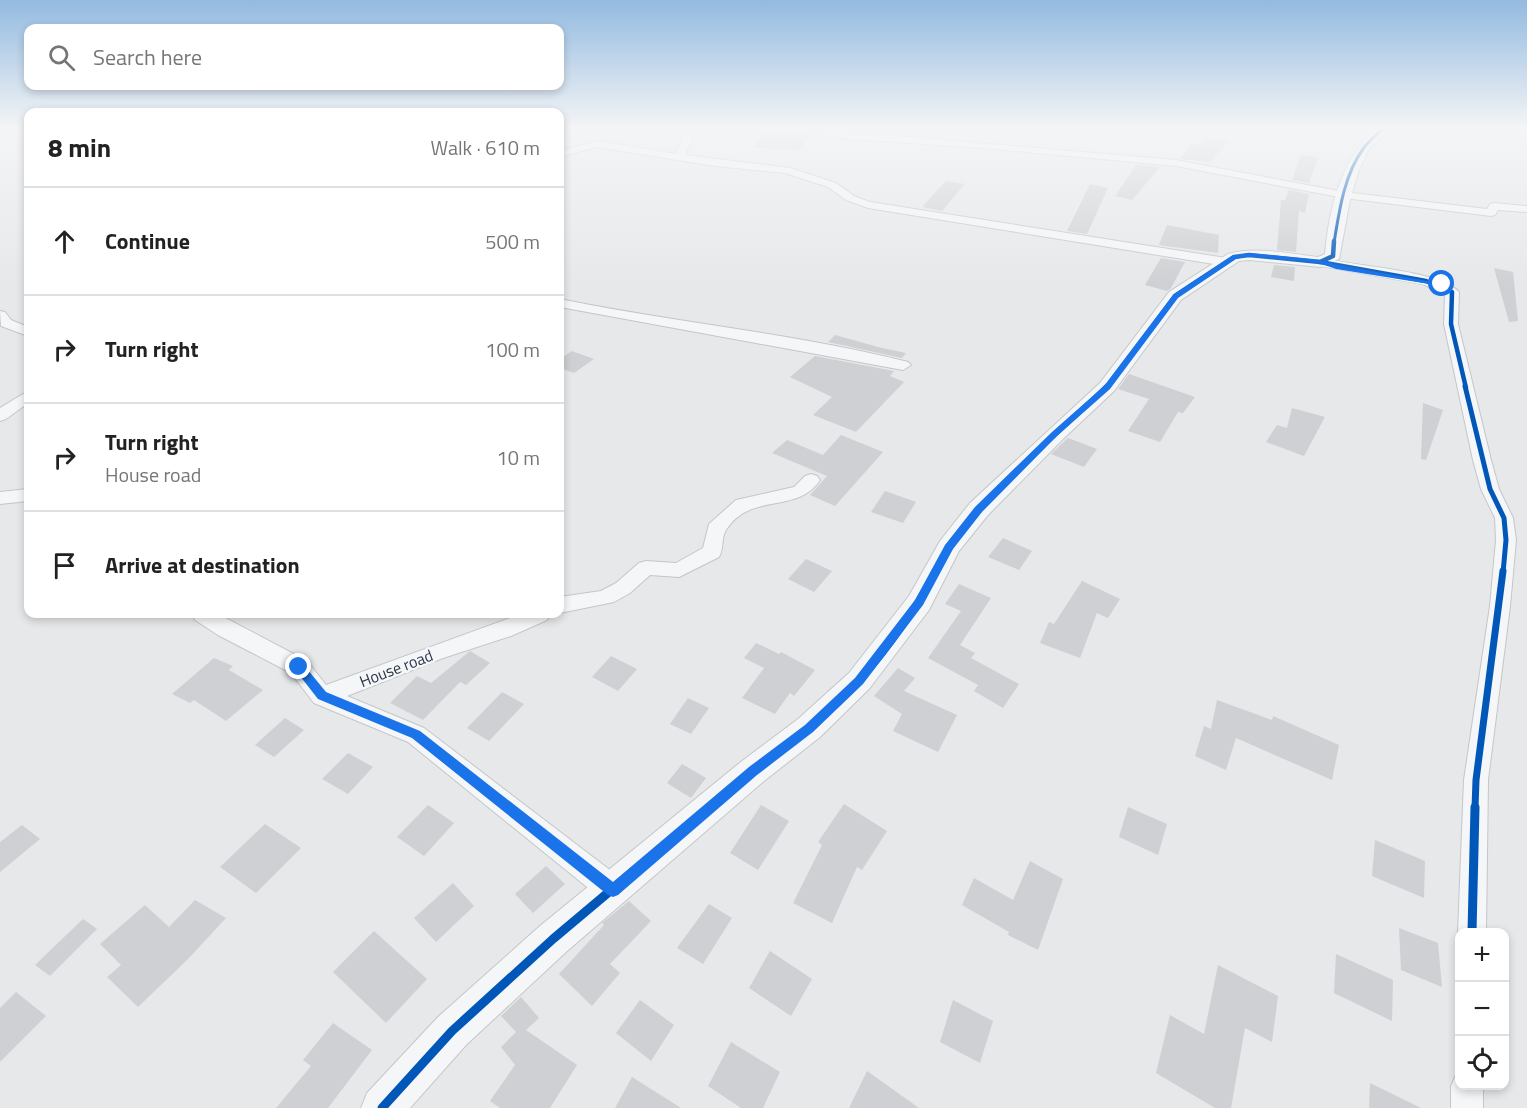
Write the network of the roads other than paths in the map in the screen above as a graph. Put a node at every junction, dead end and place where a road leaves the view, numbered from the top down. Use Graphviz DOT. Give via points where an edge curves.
graph roads {
  1 [pos="819,181"];
  2 [pos="1269,181"];
  3 [pos="1348,181"];
  4 [pos="1344,195"];
  5 [pos="1527,209"];
  6 [pos="1226,262"];
  7 [pos="1320,262"];
  8 [pos="564,304"];
  9 [pos="24,316"];
  10 [pos="2,321"];
  11 [pos="24,330"];
  12 [pos="903,365"];
  13 [pos="24,399"];
  14 [pos="0,416"];
  15 [pos="811,480"];
  16 [pos="24,495"];
  17 [pos="0,498"];
  18 [pos="564,603"];
  19 [pos="208,618"];
  20 [pos="531,618"];
  21 [pos="322,696"];
  22 [pos="613,890"];
  23 [pos="1472,928"];
  24 [pos="1467,1090"];
  25 [pos="382,1108"];
  26 [pos="1467,1108"];
  1 -- 6 [label="street" via="868,204"];
  2 -- 4 [label="street"];
  3 -- 4 [label="street"];
  4 -- 5 [label="street" via="1491,213 1494,206"];
  4 -- 7 [label="street" via="1333,235 1333,256"];
  6 -- 7 [label="street" via="1249,255"];
  6 -- 22 [label="street" via="1175,296 1107,387 979,509 949,547 919,603 859,681 809,728"];
  7 -- 23 [label="street" via="1428,280 1452,292 1451,324 1482,460 1504,518 1500,606 1476,780"];
  8 -- 12 [label="street" via="628,319 824,348"];
  9 -- 10 [label="street"];
  10 -- 11 [label="street"];
  13 -- 14 [label="street"];
  15 -- 18 [label="street" via="800,492 742,504 716,529 712,552 680,570 646,568 606,598"];
  16 -- 17 [label="street"];
  19 -- 21 [label="street" via="299,667"];
  20 -- 21 [label="street, House road"];
  21 -- 22 [label="street" via="416,735"];
  22 -- 25 [label="street" via="452,1032"];
  24 -- 26 [label="street"];
}
